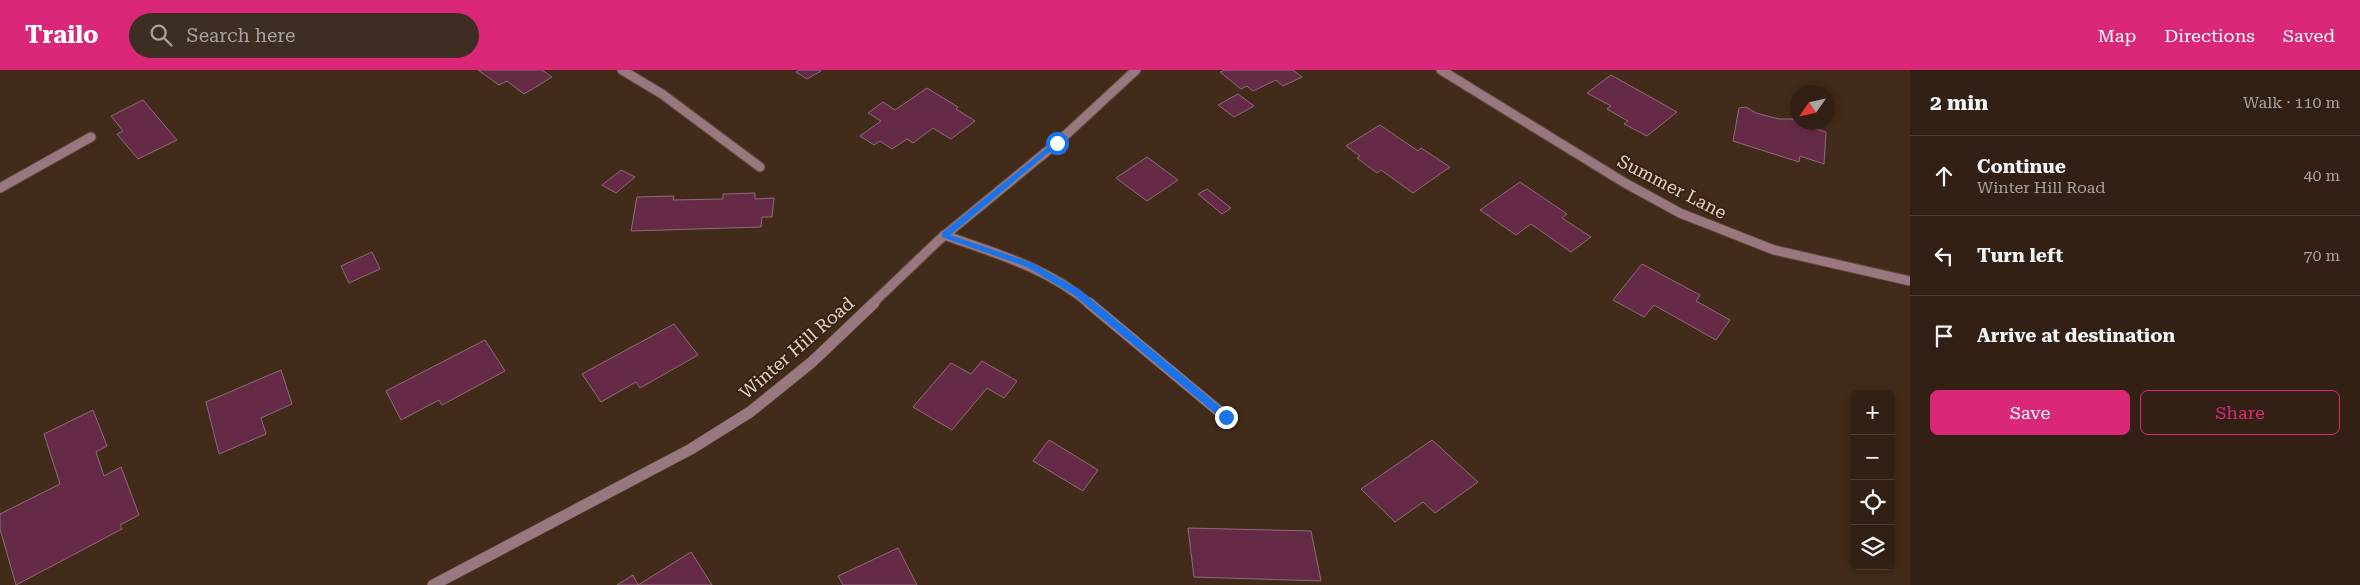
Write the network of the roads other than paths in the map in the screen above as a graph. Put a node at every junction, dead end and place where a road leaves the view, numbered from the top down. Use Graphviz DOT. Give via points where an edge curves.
graph roads {
  1 [pos="622,70"];
  2 [pos="1136,70"];
  3 [pos="1441,70"];
  4 [pos="91,137"];
  5 [pos="760,167"];
  6 [pos="0,188"];
  7 [pos="944,235"];
  8 [pos="1910,281"];
  9 [pos="1226,417"];
  10 [pos="432,585"];
  1 -- 5 [label="street" via="662,94"];
  2 -- 7 [label="street, Winter Hill Road" via="1057,143"];
  3 -- 8 [label="street, Summer Lane" via="1624,183 1680,213 1774,250"];
  4 -- 6 [label="street"];
  7 -- 9 [label="street" via="1030,265 1077,292"];
  7 -- 10 [label="street, Winter Hill Road" via="812,362 750,412 691,450"];
}
